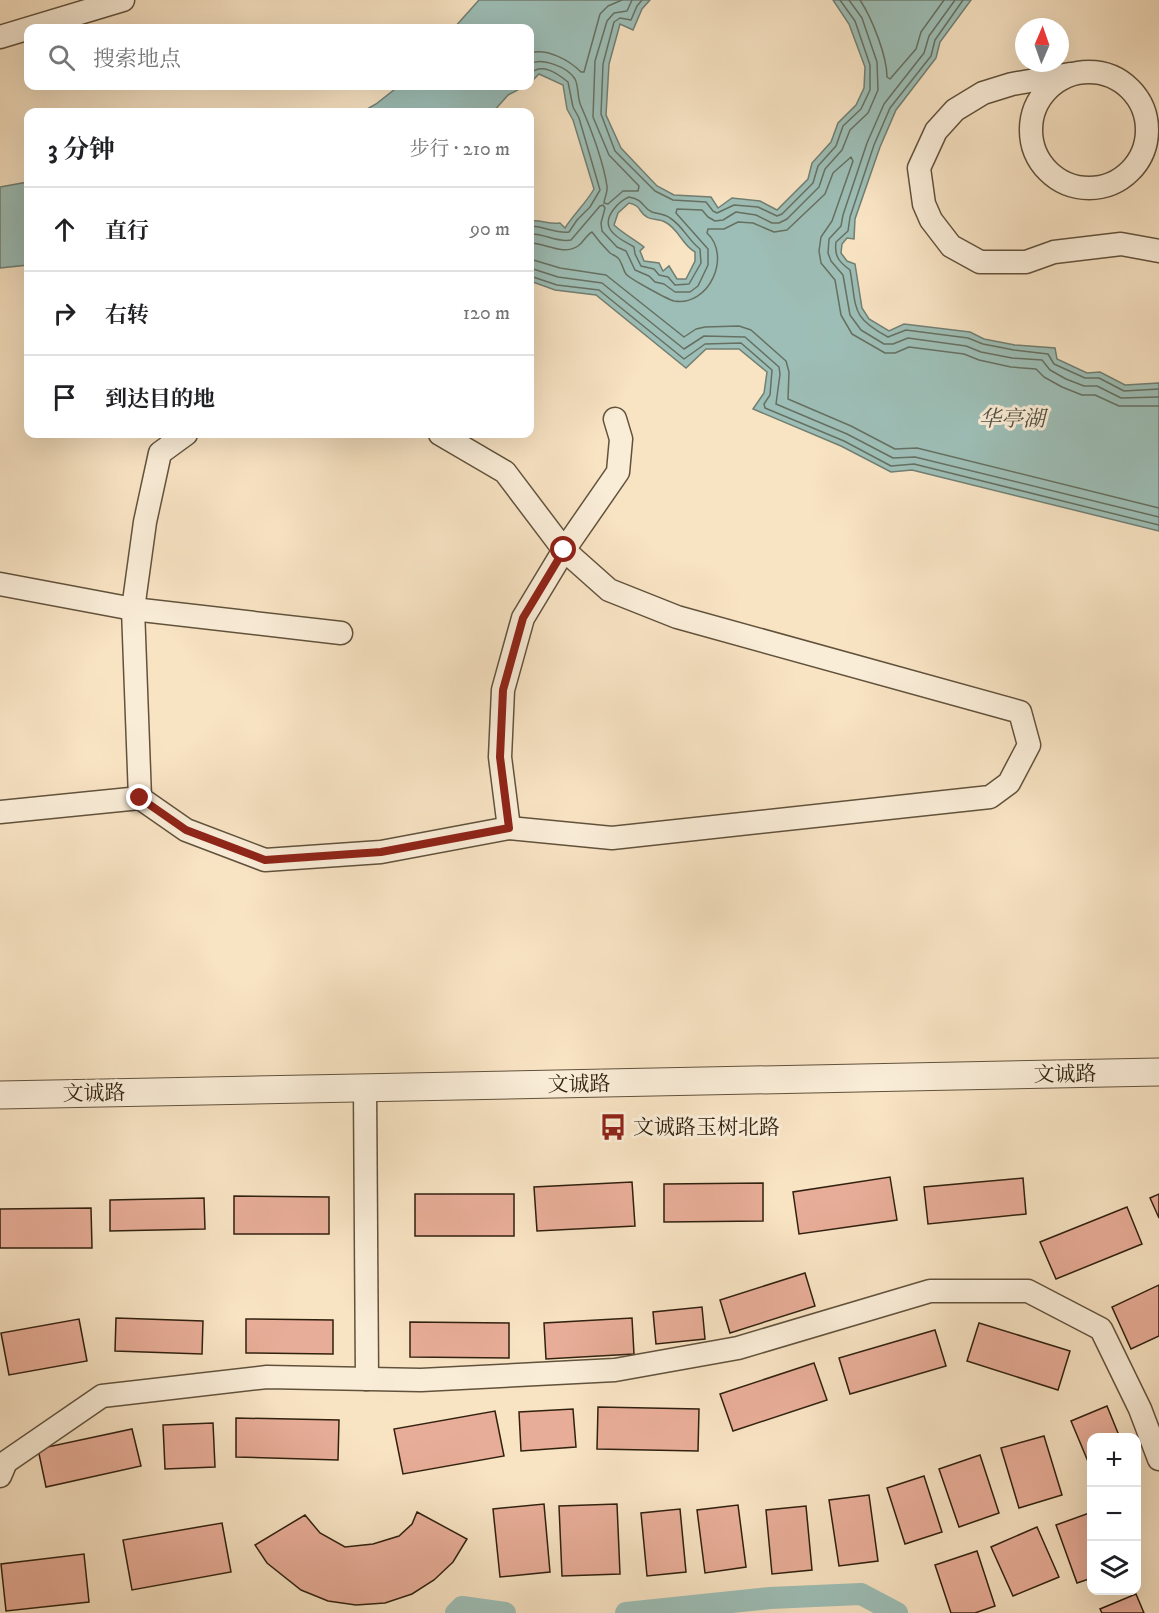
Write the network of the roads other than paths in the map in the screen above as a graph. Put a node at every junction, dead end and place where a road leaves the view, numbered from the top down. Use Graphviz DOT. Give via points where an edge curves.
graph roads {
  1 [pos="123,0"];
  2 [pos="43,24"];
  3 [pos="24,30"];
  4 [pos="0,37"];
  5 [pos="1070,74"];
  6 [pos="1159,250"];
  7 [pos="615,419"];
  8 [pos="181,438"];
  9 [pos="447,438"];
  10 [pos="564,550"];
  11 [pos="0,585"];
  12 [pos="133,609"];
  13 [pos="341,633"];
  14 [pos="140,798"];
  15 [pos="0,812"];
  16 [pos="509,828"];
  17 [pos="1159,1072"];
  18 [pos="365,1088"];
  19 [pos="0,1095"];
  20 [pos="367,1379"];
  21 [pos="1159,1459"];
  22 [pos="0,1476"];
  1 -- 2 [label="street"];
  3 -- 4 [label="street"];
  5 -- 5 [label="street" via="1108,75 1137,98 1145,115 1148,134 1134,168 1101,188 1081,189 1062,183 1046,171 1035,155 1030,136 1031,116 1039,98"];
  5 -- 6 [label="street" via="983,93 955,110 936,131 919,168 924,204 931,220 951,246 980,262 1026,262 1054,252 1121,244"];
  7 -- 10 [label="street" via="621,439 618,472"];
  8 -- 12 [label="street" via="160,453 145,522"];
  9 -- 10 [label="street" via="505,472"];
  10 -- 16 [label="street" via="523,618 503,690 500,757"];
  10 -- 16 [label="street" via="609,590 677,617 1020,712 1029,745 1009,783 990,796 612,838"];
  11 -- 12 [label="street"];
  12 -- 13 [label="street"];
  12 -- 14 [label="street"];
  14 -- 15 [label="street"];
  14 -- 16 [label="street" via="186,830 265,860 381,852"];
  17 -- 18 [label="street, 文诚路"];
  18 -- 19 [label="street, 文诚路"];
  18 -- 20 [label="street"];
  20 -- 21 [label="street" via="615,1370 738,1348 930,1291 1028,1291 1101,1329 1140,1409"];
  20 -- 22 [label="street" via="267,1377 102,1396 6,1462"];
}
